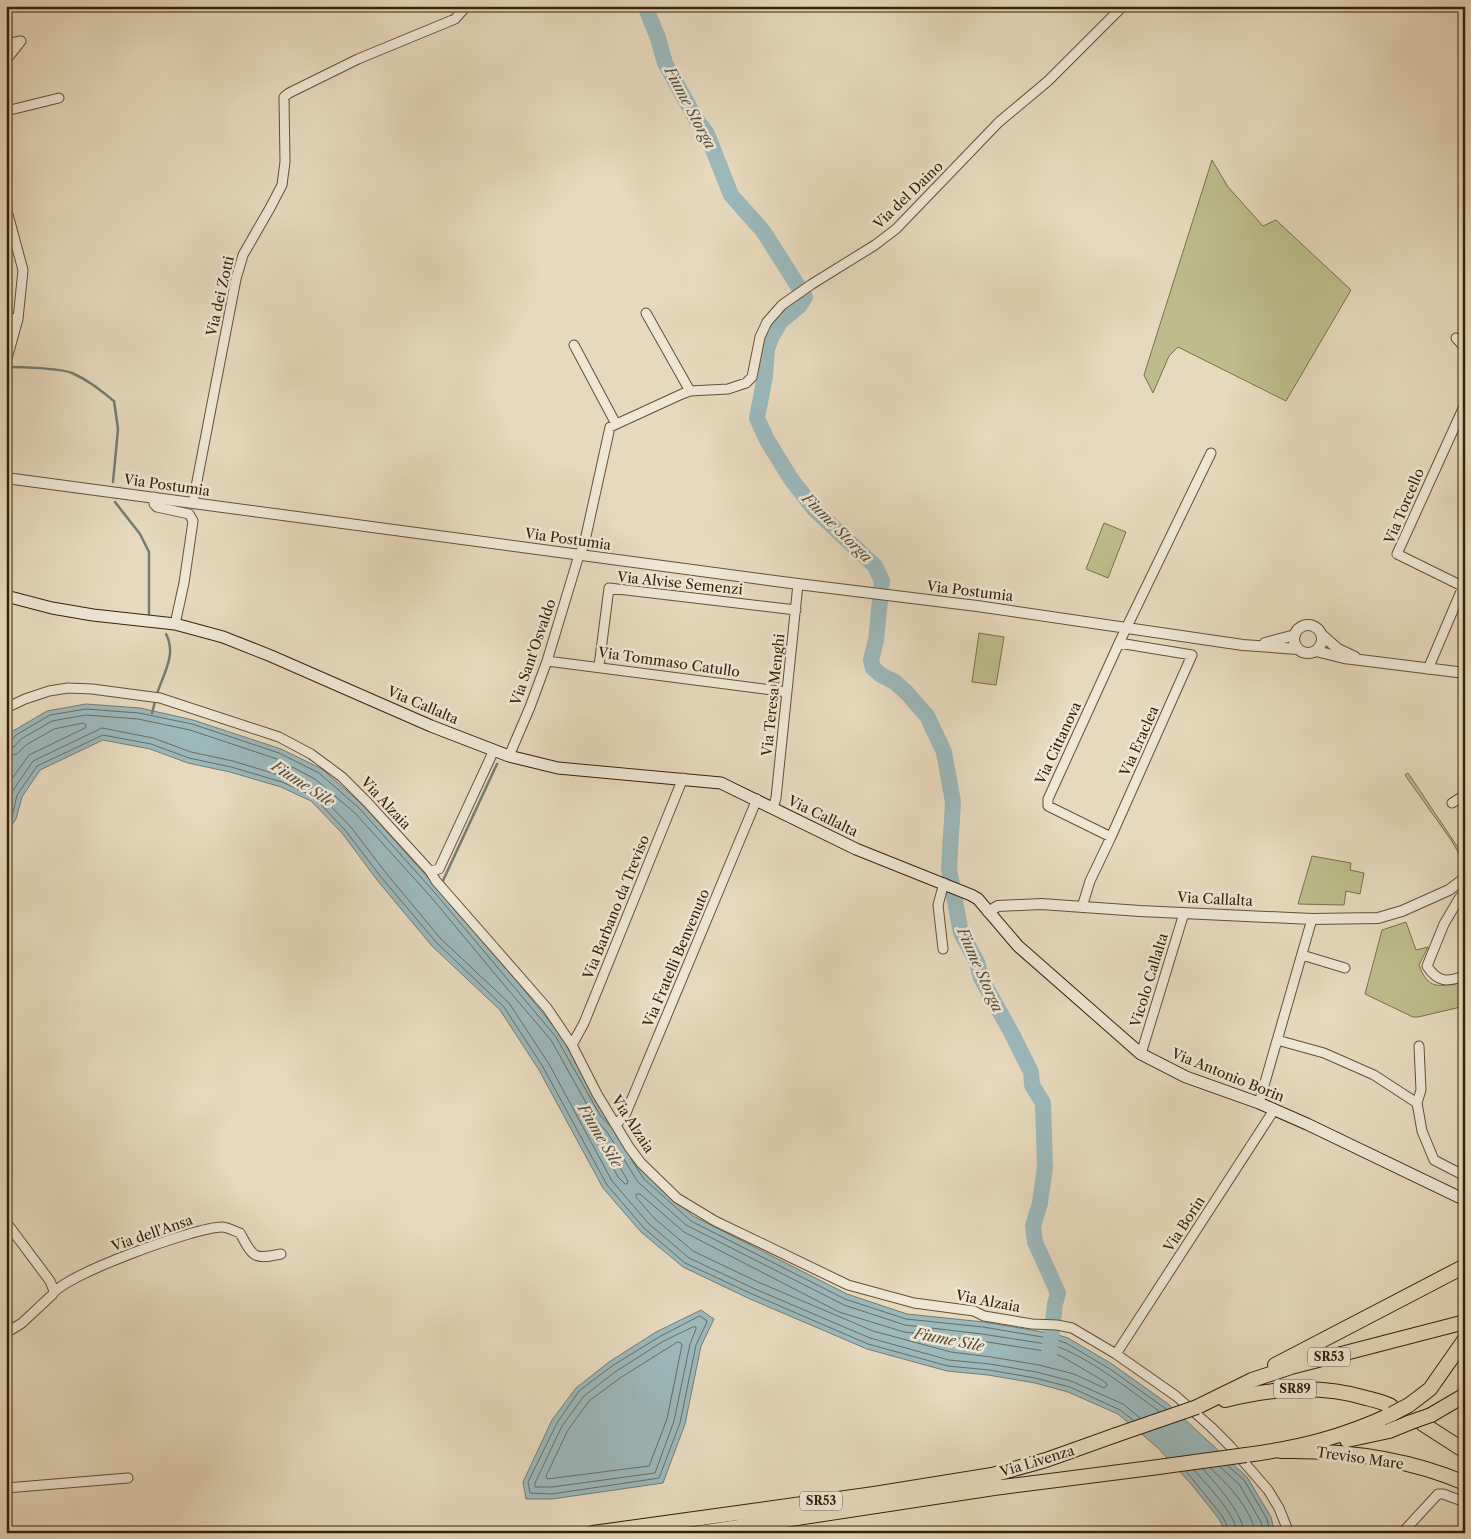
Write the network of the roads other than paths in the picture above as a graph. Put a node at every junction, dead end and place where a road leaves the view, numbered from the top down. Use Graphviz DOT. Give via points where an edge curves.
graph roads {
  1 [pos="464,6"];
  2 [pos="1123,6"];
  3 [pos="6,44"];
  4 [pos="6,60"];
  5 [pos="59,98"];
  6 [pos="6,111"];
  7 [pos="6,207"];
  8 [pos="646,313"];
  9 [pos="6,318"];
  10 [pos="18,319"];
  11 [pos="1456,338"];
  12 [pos="574,345"];
  13 [pos="1465,348"];
  14 [pos="7,361"];
  15 [pos="690,391"];
  16 [pos="1465,404"];
  17 [pos="616,424"];
  18 [pos="1211,454"];
  19 [pos="6,478"];
  20 [pos="154,498"];
  21 [pos="193,502"];
  22 [pos="579,555"];
  23 [pos="798,584"];
  24 [pos="1463,584"];
  25 [pos="6,596"];
  26 [pos="796,610"];
  27 [pos="175,624"];
  28 [pos="1126,629"];
  29 [pos="1295,635"];
  30 [pos="1322,635"];
  31 [pos="1119,643"];
  32 [pos="1257,646"];
  33 [pos="1298,649"];
  34 [pos="1316,651"];
  35 [pos="1362,660"];
  36 [pos="547,661"];
  37 [pos="599,666"];
  38 [pos="1428,669"];
  39 [pos="1465,673"];
  40 [pos="787,692"];
  41 [pos="6,708"];
  42 [pos="494,750"];
  43 [pos="508,756"];
  44 [pos="683,778"];
  45 [pos="1465,795"];
  46 [pos="757,799"];
  47 [pos="1452,803"];
  48 [pos="773,808"];
  49 [pos="1111,837"];
  50 [pos="430,871"];
  51 [pos="1465,878"];
  52 [pos="944,883"];
  53 [pos="1449,890"];
  54 [pos="1462,897"];
  55 [pos="1082,906"];
  56 [pos="988,912"];
  57 [pos="1184,913"];
  58 [pos="1312,919"];
  59 [pos="943,949"];
  60 [pos="1302,955"];
  61 [pos="1345,968"];
  62 [pos="1465,976"];
  63 [pos="1277,1040"];
  64 [pos="572,1046"];
  65 [pos="1419,1046"];
  66 [pos="1141,1054"];
  67 [pos="1417,1103"];
  68 [pos="1259,1104"];
  69 [pos="1274,1110"];
  70 [pos="616,1125"];
  71 [pos="1465,1176"];
  72 [pos="1465,1200"];
  73 [pos="6,1222"];
  74 [pos="281,1254"];
  75 [pos="1465,1266"];
  76 [pos="54,1291"];
  77 [pos="1465,1322"];
  78 [pos="6,1334"];
  79 [pos="1465,1339"];
  80 [pos="1116,1354"];
  81 [pos="1252,1380"];
  82 [pos="1465,1395"];
  83 [pos="1198,1407"];
  84 [pos="1391,1410"];
  85 [pos="1422,1420"];
  86 [pos="1300,1450"];
  87 [pos="1281,1451"];
  88 [pos="1465,1451"];
  89 [pos="128,1478"];
  90 [pos="1465,1483"];
  91 [pos="6,1488"];
  92 [pos="1465,1502"];
  93 [pos="593,1533"];
  94 [pos="699,1533"];
  95 [pos="1289,1533"];
  96 [pos="1402,1533"];
  1 -- 21 [label="street, Via dei Zotti" via="455,19 358,59 284,97 282,185 243,254"];
  2 -- 15 [label="street, Via del Daino" via="1048,81 999,122 896,228 782,305 767,322 760,337 752,378 728,389"];
  3 -- 4 [label="street" via="21,41"];
  5 -- 6 [label="street"];
  7 -- 10 [label="street" via="23,270"];
  8 -- 15 [label="street"];
  9 -- 10 [label="street"];
  10 -- 14 [label="street"];
  11 -- 13 [label="street"];
  12 -- 17 [label="street"];
  15 -- 17 [label="street, Via del Daino"];
  16 -- 24 [label="street, Via Torcello" via="1397,554"];
  17 -- 22 [label="street, Via del Daino" via="610,427 608,434 584,545"];
  18 -- 28 [label="street"];
  19 -- 20 [label="street, Via Postumia"];
  20 -- 21 [label="street, Via Postumia"];
  20 -- 27 [label="street" via="157,507 189,514 193,521"];
  21 -- 22 [label="street, Via Postumia"];
  22 -- 23 [label="street, Via Postumia"];
  22 -- 36 [label="street, Via Sant'Osvaldo"];
  23 -- 26 [label="street, Via Teresa Menghi"];
  23 -- 28 [label="street, Via Postumia" via="1116,625"];
  24 -- 38 [label="street, Via Torcello"];
  25 -- 27 [label="main road, Via Callalta" via="60,610"];
  26 -- 37 [label="street, Via Alvise Semenzi" via="609,588"];
  26 -- 40 [label="street, Via Teresa Menghi"];
  27 -- 42 [label="main road, Via Callalta" via="223,637"];
  28 -- 31 [label="street, Via Cittanova"];
  28 -- 32 [label="street, Via Postumia"];
  29 -- 30 [label="street, Via Postumia" via="1306,625 1314,626"];
  29 -- 32 [label="street, Via Postumia"];
  29 -- 33 [label="street"];
  30 -- 34 [label="street" via="1322,644"];
  30 -- 35 [label="street, Via Postumia" via="1338,649"];
  31 -- 49 [label="street, Via Cittanova" via="1047,803"];
  31 -- 49 [label="street, Via Eraclea" via="1192,655"];
  32 -- 33 [label="street, Via Postumia"];
  33 -- 34 [label="street, Via Postumia" via="1304,653"];
  34 -- 35 [label="street, Via Postumia"];
  35 -- 38 [label="street, Via Postumia"];
  36 -- 37 [label="street, Via Tommaso Catullo"];
  36 -- 43 [label="street, Via Sant'Osvaldo"];
  37 -- 40 [label="street, Via Tommaso Catullo"];
  38 -- 39 [label="street, Via Postumia"];
  40 -- 48 [label="street, Via Teresa Menghi"];
  41 -- 50 [label="street, Via Alzaia" via="48,691 92,689 160,698 279,737 311,754 342,777"];
  42 -- 43 [label="main road, Via Callalta"];
  42 -- 50 [label="street" via="439,869"];
  43 -- 44 [label="main road, Via Callalta" via="558,768"];
  44 -- 46 [label="main road, Via Callalta" via="721,783"];
  44 -- 64 [label="street, Via Barbano da Treviso"];
  45 -- 47 [label="street"];
  46 -- 48 [label="main road, Via Callalta"];
  46 -- 70 [label="street, Via Fratelli Benvenuto" via="626,1113"];
  48 -- 52 [label="main road, Via Callalta" via="856,849"];
  49 -- 55 [label="street, Via Eraclea"];
  50 -- 64 [label="street, Via Alzaia" via="547,1008"];
  51 -- 53 [label="street, Via Callalta"];
  52 -- 56 [label="main road, Via Callalta" via="978,899"];
  52 -- 59 [label="street" via="938,905"];
  53 -- 54 [label="street"];
  53 -- 58 [label="street, Via Callalta" via="1378,918"];
  54 -- 62 [label="street" via="1444,924 1427,966 1434,976 1444,981"];
  55 -- 56 [label="street, Via Callalta" via="1007,904"];
  55 -- 57 [label="street, Via Callalta"];
  56 -- 66 [label="main road, Via Antonio Borin" via="1018,946"];
  57 -- 58 [label="street, Via Callalta"];
  57 -- 66 [label="street, Vicolo Callalta"];
  58 -- 60 [label="street"];
  60 -- 61 [label="street"];
  60 -- 63 [label="street"];
  63 -- 67 [label="street" via="1324,1053 1374,1075"];
  63 -- 68 [label="street"];
  64 -- 70 [label="street, Via Alzaia"];
  65 -- 67 [label="street" via="1421,1090"];
  66 -- 68 [label="main road, Via Antonio Borin" via="1186,1077"];
  67 -- 71 [label="street" via="1422,1132 1434,1160"];
  68 -- 69 [label="main road, Via Antonio Borin"];
  69 -- 72 [label="main road, Via Antonio Borin"];
  69 -- 80 [label="street, Via Borin"];
  70 -- 80 [label="street, Via Alzaia" via="641,1163 677,1198 715,1221 848,1285 914,1303 1072,1328"];
  73 -- 76 [label="street" via="50,1280"];
  74 -- 76 [label="street, Via dell'Ansa" via="263,1258 255,1256 240,1233 223,1226 177,1237 104,1264"];
  75 -- 81 [label="highway" via="1258,1373"];
  76 -- 78 [label="street, Via dell'Ansa"];
  77 -- 81 [label="highway, Via Livenza / SR53"];
  79 -- 84 [label="highway, Via Livenza / SR53, bridge" via="1430,1389 1409,1405"];
  80 -- 95 [label="street, Via Alzaia" via="1176,1396 1230,1446 1268,1490"];
  81 -- 83 [label="highway, Via Livenza / SR53"];
  82 -- 85 [label="highway"];
  83 -- 84 [label="highway, SR89" via="1257,1392 1297,1389 1332,1390 1360,1396"];
  83 -- 93 [label="highway, Via Livenza / SR53, bridge" via="1046,1460 982,1476"];
  84 -- 87 [label="highway, Via Livenza / SR53" via="1342,1435"];
  85 -- 86 [label="highway" via="1389,1431"];
  85 -- 88 [label="highway"];
  86 -- 87 [label="highway, Treviso Mare"];
  86 -- 90 [label="highway, Treviso Mare" via="1385,1458"];
  87 -- 94 [label="highway, Via Livenza / SR53, bridge" via="994,1488"];
  89 -- 91 [label="street"];
  92 -- 96 [label="street" via="1438,1494"];
}
